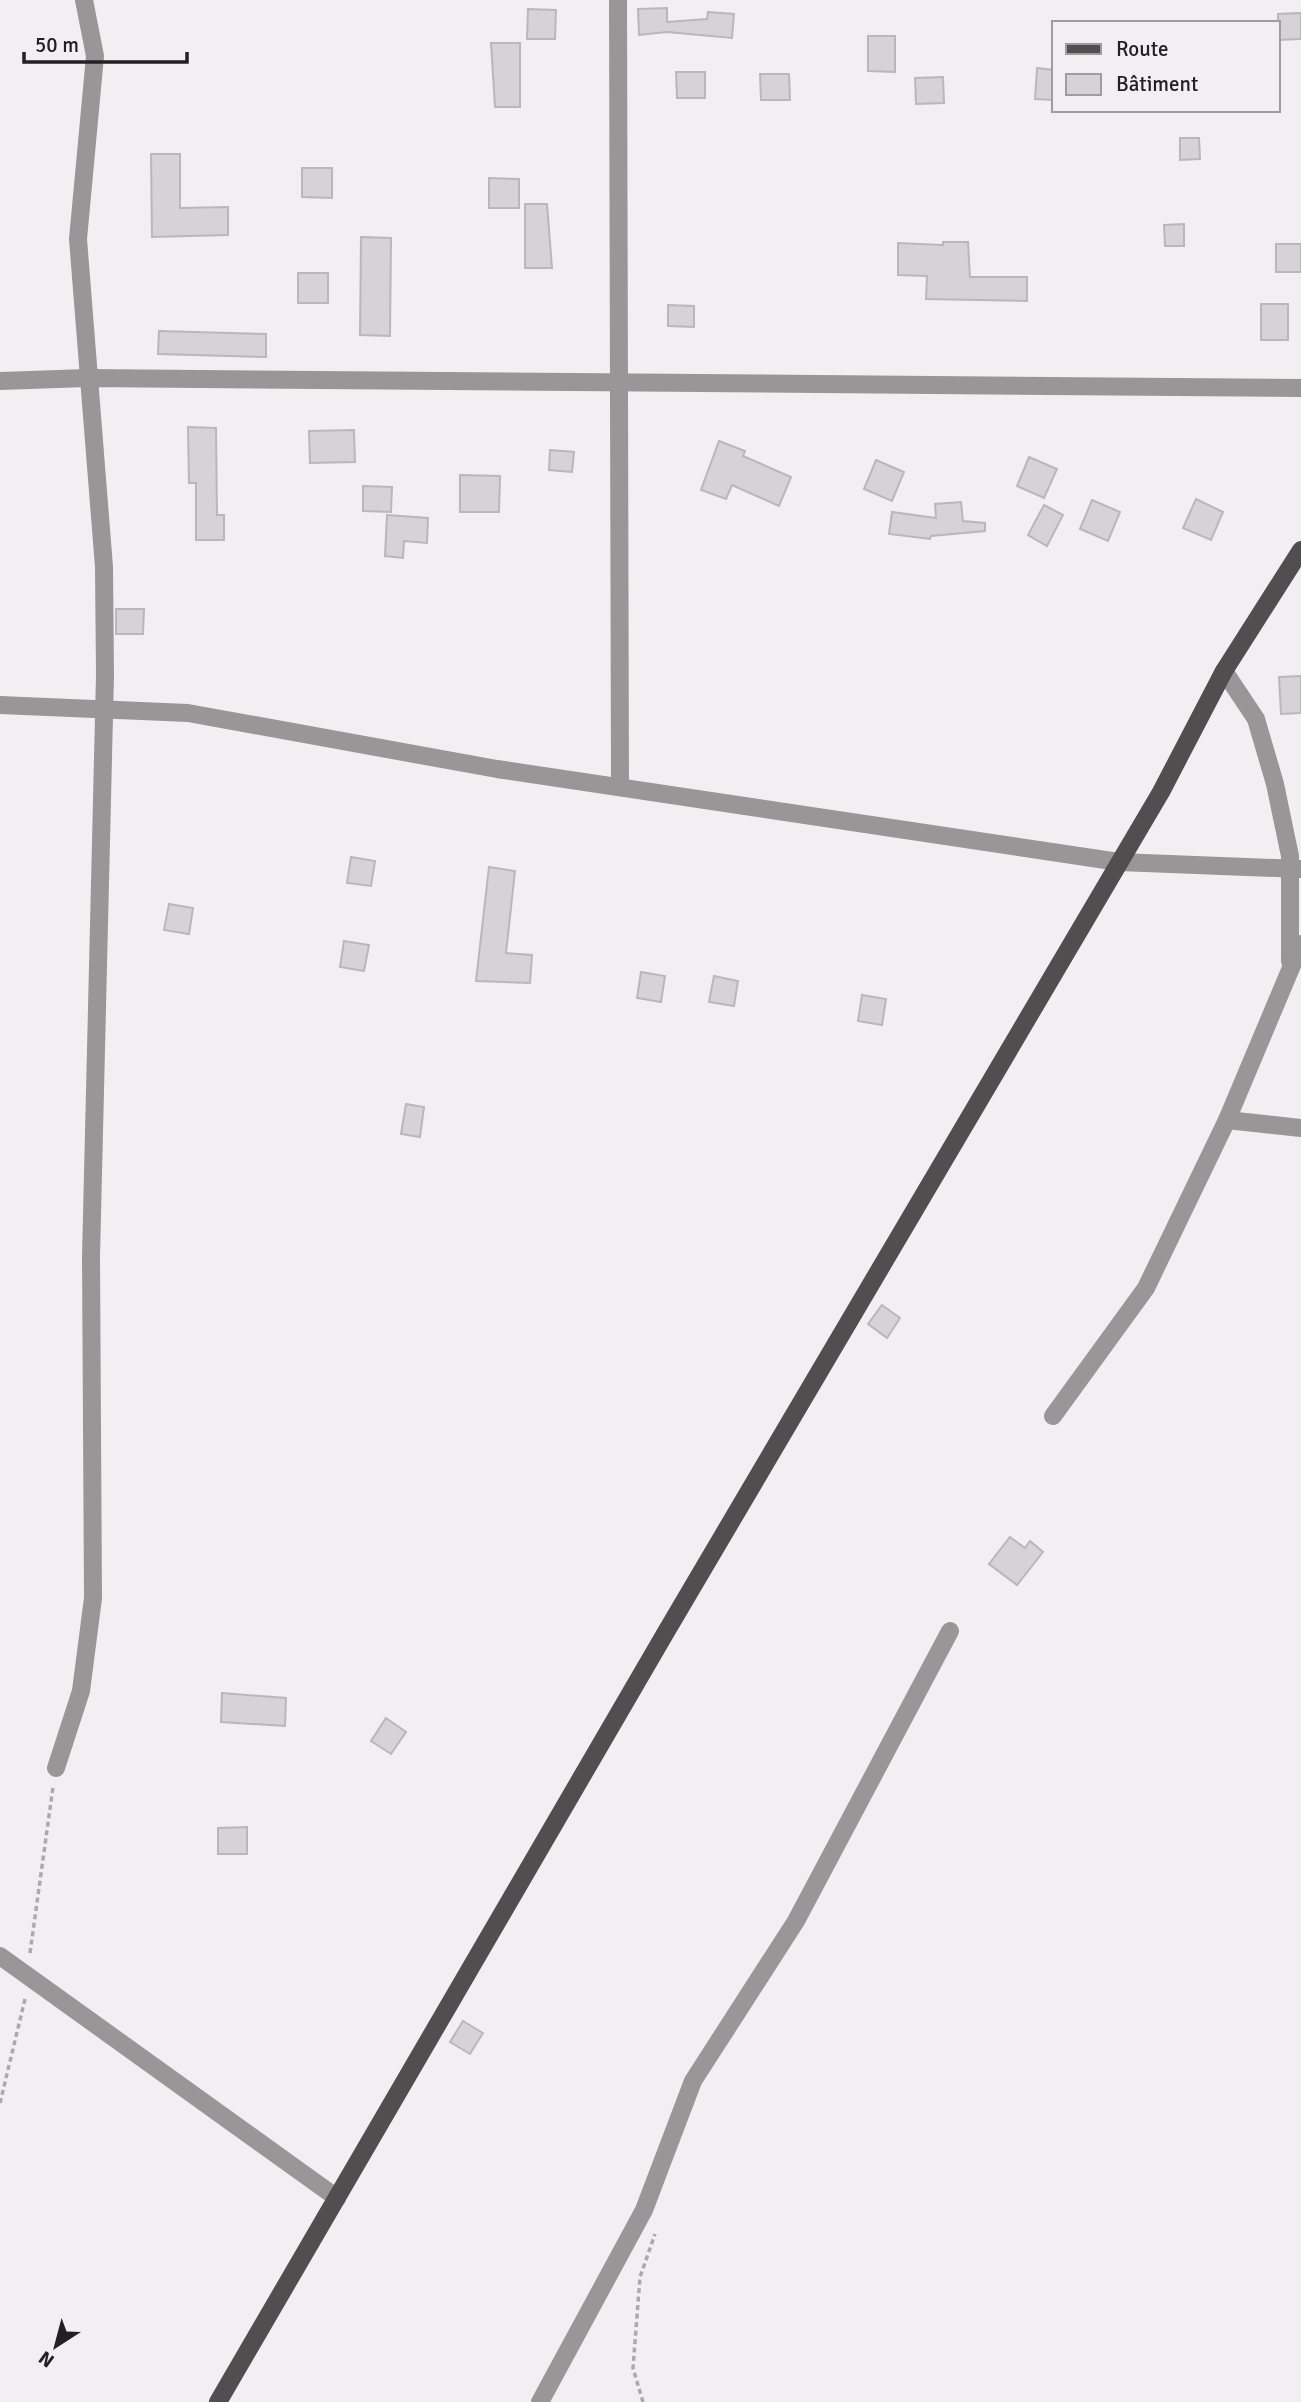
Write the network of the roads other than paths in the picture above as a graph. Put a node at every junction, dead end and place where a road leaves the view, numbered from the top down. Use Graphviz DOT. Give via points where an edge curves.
graph roads {
  1 [pos="84,0"];
  2 [pos="618,0"];
  3 [pos="87,378"];
  4 [pos="0,381"];
  5 [pos="618,382"];
  6 [pos="1301,388"];
  7 [pos="1301,550"];
  8 [pos="1224,671"];
  9 [pos="0,705"];
  10 [pos="104,707"];
  11 [pos="620,787"];
  12 [pos="1119,862"];
  13 [pos="1296,868"];
  14 [pos="1301,944"];
  15 [pos="1290,968"];
  16 [pos="1227,1121"];
  17 [pos="1301,1128"];
  18 [pos="1053,1416"];
  19 [pos="950,1631"];
  20 [pos="56,1768"];
  21 [pos="0,1956"];
  22 [pos="337,2198"];
  23 [pos="218,2402"];
  24 [pos="540,2402"];
  1 -- 3 [label="street" via="95,56 78,239"];
  2 -- 5 [label="street"];
  3 -- 4 [label="street"];
  3 -- 5 [label="street"];
  3 -- 10 [label="street" via="104,567"];
  5 -- 6 [label="street"];
  5 -- 11 [label="street"];
  7 -- 8 [label="main road"];
  8 -- 12 [label="main road"];
  8 -- 13 [label="street" via="1256,719"];
  9 -- 10 [label="street"];
  10 -- 11 [label="street" via="188,713"];
  10 -- 20 [label="street" via="91,1256 93,1598 81,1691"];
  11 -- 12 [label="street"];
  12 -- 13 [label="street"];
  12 -- 22 [label="main road"];
  13 -- 15 [label="street"];
  14 -- 15 [label="street"];
  15 -- 16 [label="street"];
  16 -- 17 [label="street"];
  16 -- 18 [label="street" via="1146,1288"];
  19 -- 24 [label="street" via="796,1921 693,2081 644,2210"];
  21 -- 22 [label="street"];
  22 -- 23 [label="main road"];
}
